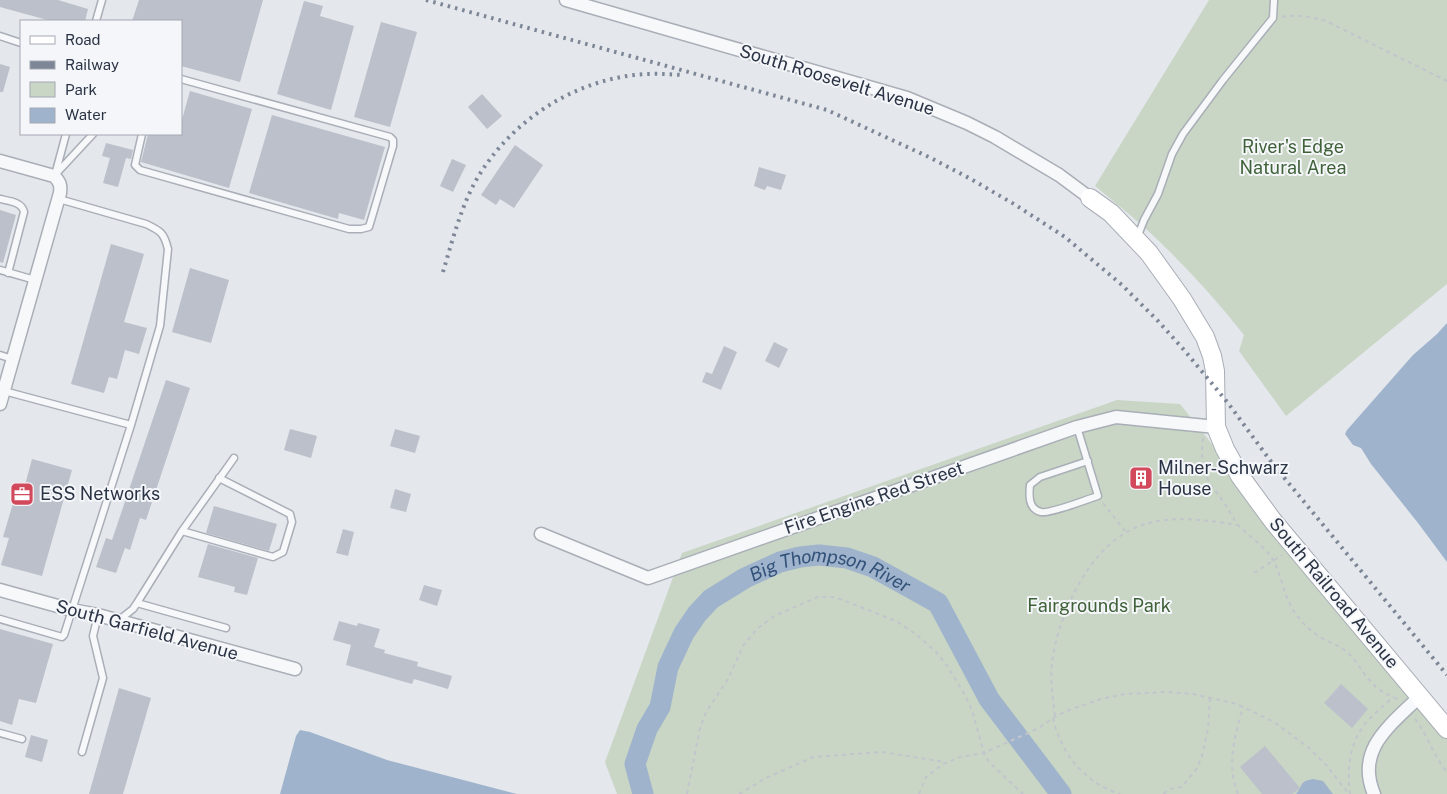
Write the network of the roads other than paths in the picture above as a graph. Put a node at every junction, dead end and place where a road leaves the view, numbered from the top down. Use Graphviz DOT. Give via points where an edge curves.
graph roads {
  1 [pos="102,0"];
  2 [pos="566,0"];
  3 [pos="1274,0"];
  4 [pos="96,20"];
  5 [pos="0,36"];
  6 [pos="20,43"];
  7 [pos="182,79"];
  8 [pos="66,135"];
  9 [pos="92,135"];
  10 [pos="142,135"];
  11 [pos="0,161"];
  12 [pos="57,179"];
  13 [pos="1090,198"];
  14 [pos="0,199"];
  15 [pos="58,199"];
  16 [pos="1136,239"];
  17 [pos="0,270"];
  18 [pos="8,273"];
  19 [pos="35,280"];
  20 [pos="0,355"];
  21 [pos="13,359"];
  22 [pos="2,390"];
  23 [pos="0,404"];
  24 [pos="131,425"];
  25 [pos="1210,426"];
  26 [pos="1077,427"];
  27 [pos="234,458"];
  28 [pos="1088,461"];
  29 [pos="219,478"];
  30 [pos="182,531"];
  31 [pos="541,534"];
  32 [pos="0,590"];
  33 [pos="137,603"];
  34 [pos="72,610"];
  35 [pos="98,615"];
  36 [pos="0,619"];
  37 [pos="118,620"];
  38 [pos="226,628"];
  39 [pos="295,670"];
  40 [pos="1414,702"];
  41 [pos="1447,729"];
  42 [pos="0,733"];
  43 [pos="22,739"];
  44 [pos="82,752"];
  45 [pos="1374,794"];
  1 -- 4 [label="lane"];
  2 -- 13 [label="street, South Roosevelt Avenue" via="907,98 995,137 1059,175"];
  3 -- 16 [label="lane" via="1273,18 1183,134"];
  5 -- 6 [label="lane"];
  7 -- 10 [label="lane" via="390,137 393,146 369,227 350,229 140,170 135,165"];
  8 -- 12 [label="lane"];
  9 -- 12 [label="lane"];
  11 -- 12 [label="street"];
  12 -- 15 [label="street" via="61,187"];
  13 -- 16 [label="street, South Railroad Avenue" via="1112,213"];
  14 -- 18 [label="lane" via="20,205 24,212"];
  15 -- 19 [label="street"];
  15 -- 24 [label="lane" via="146,224 165,237 168,249 160,326"];
  16 -- 25 [label="street, South Railroad Avenue" via="1182,299 1212,356 1215,371"];
  17 -- 18 [label="lane"];
  18 -- 19 [label="lane"];
  19 -- 21 [label="street"];
  20 -- 21 [label="lane"];
  21 -- 22 [label="street"];
  22 -- 23 [label="street"];
  22 -- 24 [label="lane"];
  24 -- 34 [label="lane"];
  25 -- 26 [label="street, Fire Engine Red Street" via="1116,417"];
  25 -- 40 [label="street, South Railroad Avenue" via="1240,476 1273,521"];
  26 -- 28 [label="lane"];
  26 -- 31 [label="street, Fire Engine Red Street" via="648,578"];
  27 -- 29 [label="lane"];
  28 -- 28 [label="lane" via="1098,496 1052,511 1041,512 1034,508 1029,498 1030,485 1040,477"];
  29 -- 30 [label="lane"];
  29 -- 30 [label="lane" via="290,514 292,522 283,552 273,557"];
  30 -- 33 [label="lane"];
  32 -- 34 [label="street, South Garfield Avenue"];
  33 -- 37 [label="lane"];
  33 -- 38 [label="lane"];
  34 -- 35 [label="street, South Garfield Avenue"];
  34 -- 36 [label="lane" via="62,637"];
  35 -- 37 [label="street, South Garfield Avenue"];
  35 -- 44 [label="lane" via="93,636 103,678"];
  37 -- 39 [label="street, South Garfield Avenue"];
  40 -- 41 [label="street, South Railroad Avenue"];
  40 -- 45 [label="street" via="1378,738 1369,758 1368,781"];
  42 -- 43 [label="lane"];
}
